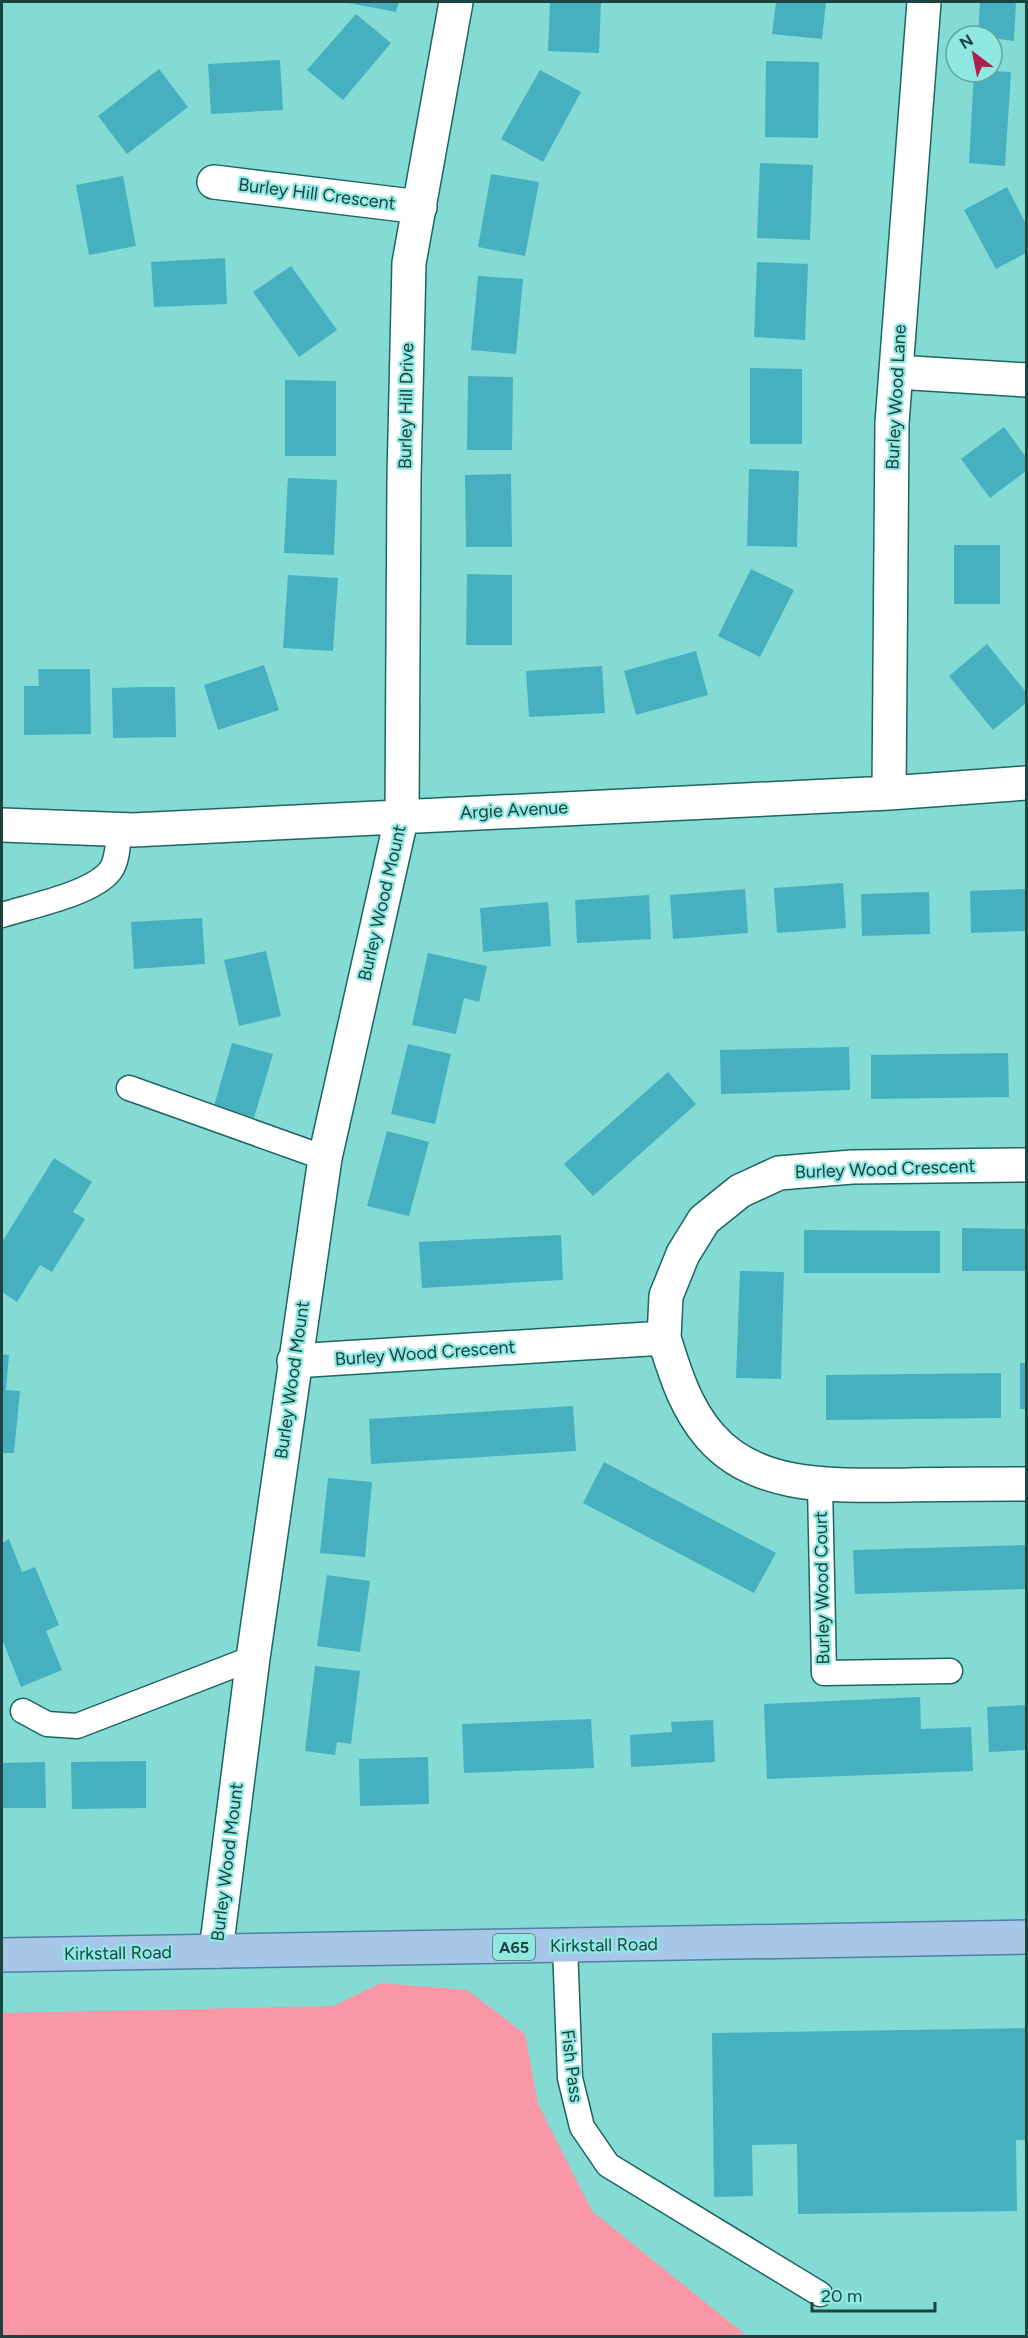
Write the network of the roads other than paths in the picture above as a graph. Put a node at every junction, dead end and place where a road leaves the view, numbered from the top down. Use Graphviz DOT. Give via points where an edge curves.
graph roads {
  1 [pos="456,2"];
  2 [pos="924,2"];
  3 [pos="214,182"];
  4 [pos="420,207"];
  5 [pos="896,372"];
  6 [pos="1026,380"];
  7 [pos="1026,783"];
  8 [pos="889,793"];
  9 [pos="402,815"];
  10 [pos="2,825"];
  11 [pos="119,830"];
  12 [pos="2,915"];
  13 [pos="129,1088"];
  14 [pos="325,1158"];
  15 [pos="1026,1165"];
  16 [pos="664,1338"];
  17 [pos="294,1361"];
  18 [pos="1026,1484"];
  19 [pos="820,1485"];
  20 [pos="253,1658"];
  21 [pos="950,1671"];
  22 [pos="23,1711"];
  23 [pos="1026,1937"];
  24 [pos="565,1946"];
  25 [pos="216,1951"];
  26 [pos="2,1954"];
  27 [pos="820,2294"];
  1 -- 4 [label="street, Burley Hill Drive"];
  2 -- 5 [label="street, Burley Wood Lane"];
  3 -- 4 [label="street, Burley Hill Crescent"];
  4 -- 9 [label="street, Burley Hill Drive" via="410,263"];
  5 -- 6 [label="street"];
  5 -- 8 [label="street, Burley Wood Lane" via="892,423"];
  7 -- 8 [label="street, Argie Avenue"];
  8 -- 9 [label="street, Argie Avenue"];
  9 -- 11 [label="street, Argie Avenue"];
  9 -- 14 [label="street, Burley Wood Mount"];
  10 -- 11 [label="street, Argie Avenue"];
  11 -- 12 [label="lane" via="111,871 98,882"];
  13 -- 14 [label="lane"];
  14 -- 17 [label="street, Burley Wood Mount"];
  15 -- 16 [label="street, Burley Wood Crescent" via="852,1167 779,1173 740,1191 704,1220 683,1254 666,1296"];
  16 -- 17 [label="street, Burley Wood Crescent"];
  16 -- 19 [label="street, Burley Wood Crescent" via="678,1384 693,1415 711,1438 737,1459 777,1476"];
  17 -- 20 [label="street, Burley Wood Mount"];
  18 -- 19 [label="street, Burley Wood Crescent"];
  19 -- 21 [label="lane, Burley Wood Court" via="824,1673"];
  20 -- 22 [label="lane" via="77,1726 47,1724"];
  20 -- 25 [label="street, Burley Wood Mount"];
  23 -- 24 [label="main road, Kirkstall Road / A65"];
  24 -- 25 [label="main road, Kirkstall Road / A65"];
  24 -- 27 [label="lane, Fish Pass" via="570,2078 582,2127 608,2165"];
  25 -- 26 [label="main road, Kirkstall Road / A65"];
}
